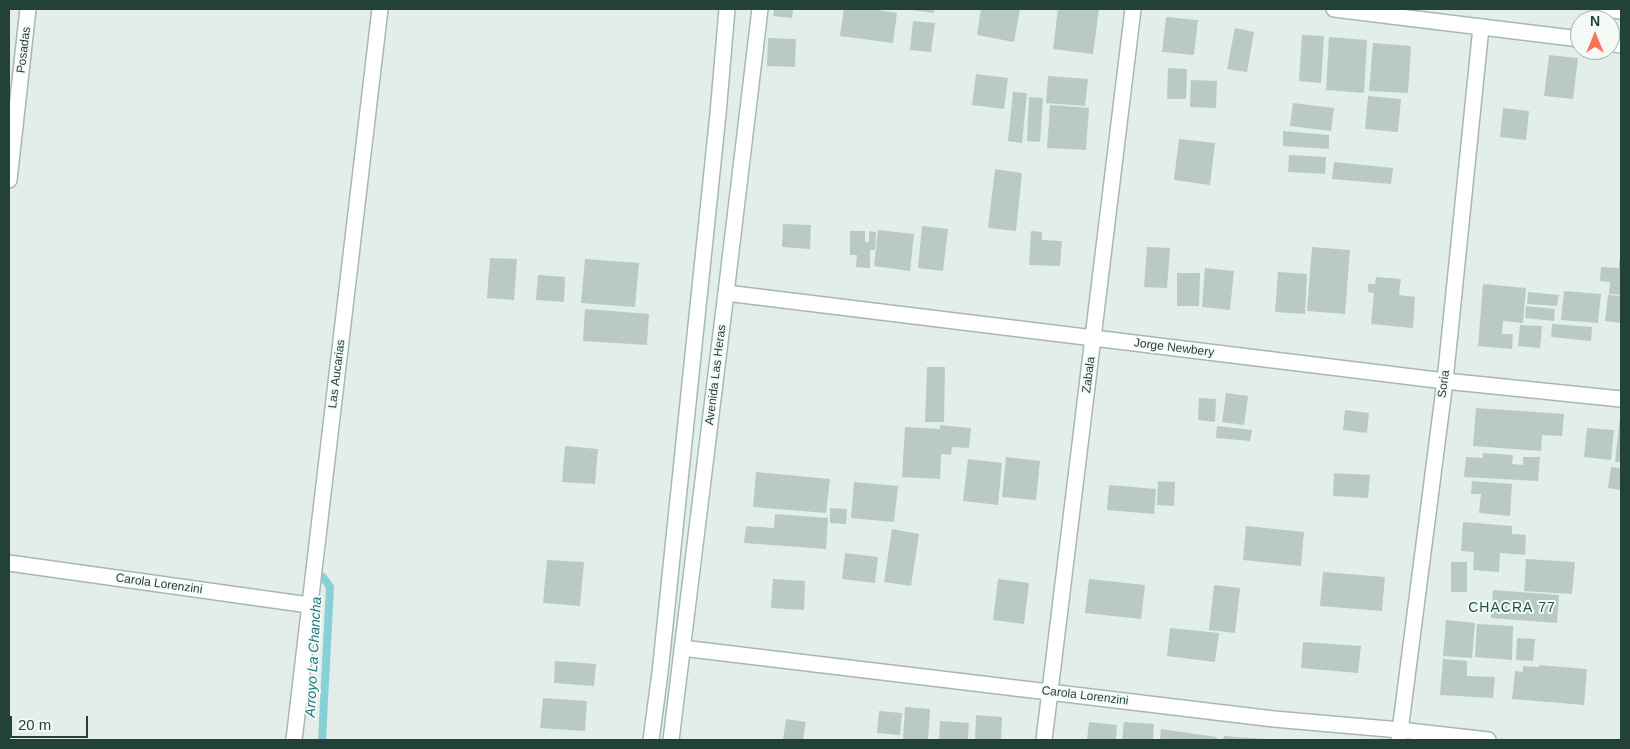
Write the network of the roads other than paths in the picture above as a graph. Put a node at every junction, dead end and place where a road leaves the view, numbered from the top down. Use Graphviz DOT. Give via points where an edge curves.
graph roads {
  1 [pos="28,9"];
  2 [pos="380,9"];
  3 [pos="727,9"];
  4 [pos="760,9"];
  5 [pos="1133,9"];
  6 [pos="1334,9"];
  7 [pos="1605,9"];
  8 [pos="1621,11"];
  9 [pos="1481,27"];
  10 [pos="1570,38"];
  11 [pos="9,180"];
  12 [pos="726,293"];
  13 [pos="1094,338"];
  14 [pos="1445,381"];
  15 [pos="1621,399"];
  16 [pos="9,563"];
  17 [pos="309,605"];
  18 [pos="682,648"];
  19 [pos="1050,692"];
  20 [pos="1400,735"];
  21 [pos="294,740"];
  22 [pos="651,740"];
  23 [pos="670,740"];
  24 [pos="1044,740"];
  25 [pos="1488,740"];
  1 -- 11 [label="street, Posadas"];
  2 -- 17 [label="street, Las Aucarias"];
  3 -- 22 [label="street, Avenida Las Heras"];
  4 -- 12 [label="street, Avenida Las Heras"];
  5 -- 13 [label="street, Zabala"];
  6 -- 9 [label="street"];
  7 -- 8 [label="street"];
  9 -- 10 [label="street"];
  9 -- 14 [label="street, Soria"];
  12 -- 13 [label="street, Jorge Newbery"];
  12 -- 18 [label="street, Avenida Las Heras"];
  13 -- 14 [label="street, Jorge Newbery"];
  13 -- 19 [label="street, Zabala"];
  14 -- 15 [label="street, Jorge Newbery"];
  14 -- 20 [label="street, Soria"];
  16 -- 17 [label="street, Carola Lorenzini"];
  17 -- 21 [label="street, Las Aucarias"];
  18 -- 19 [label="street, Carola Lorenzini"];
  18 -- 23 [label="street, Avenida Las Heras"];
  19 -- 20 [label="street, Carola Lorenzini"];
  19 -- 24 [label="street, Zabala"];
  20 -- 25 [label="street, Carola Lorenzini"];
}
